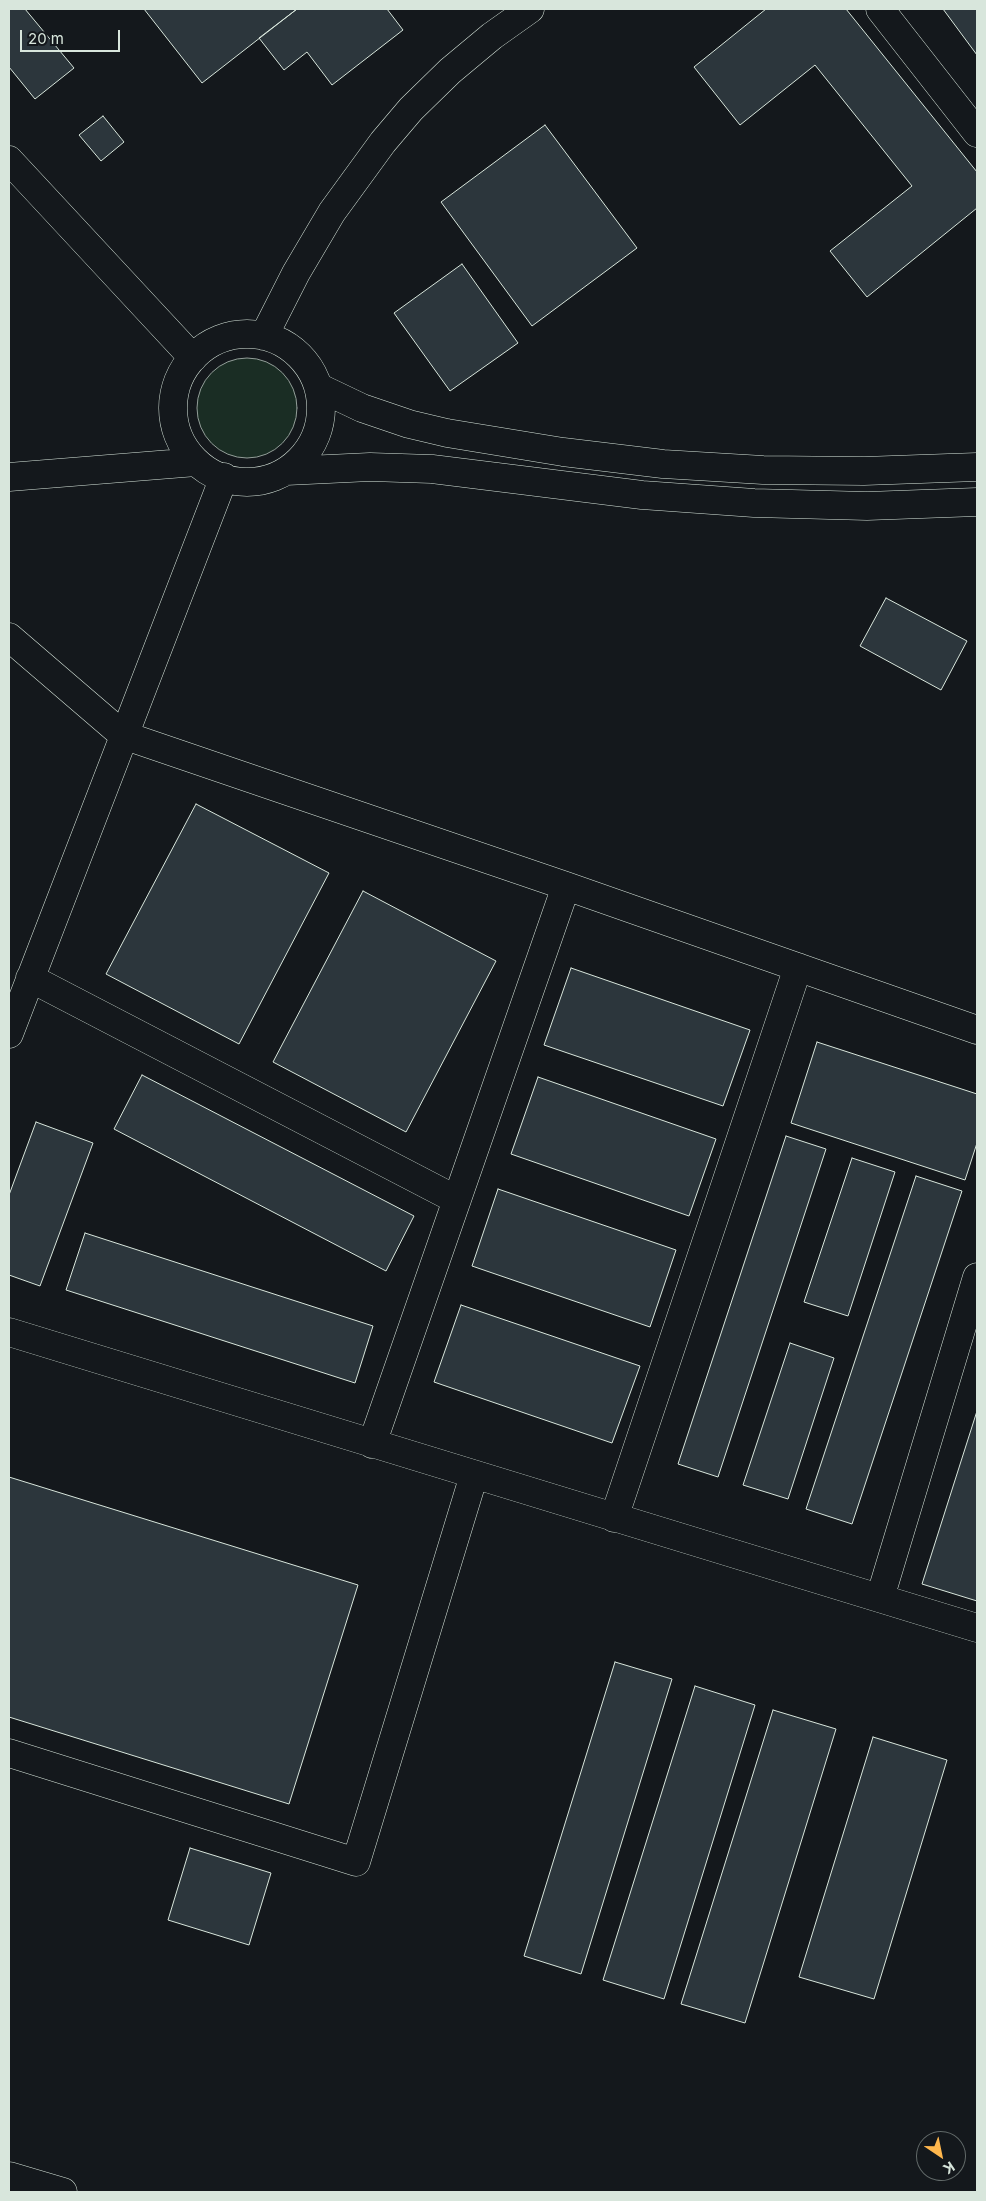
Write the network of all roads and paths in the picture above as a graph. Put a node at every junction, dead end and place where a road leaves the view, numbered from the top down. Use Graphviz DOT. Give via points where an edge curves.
graph roads {
  1 [pos="530,9"];
  2 [pos="880,9"];
  3 [pos="977,133"];
  4 [pos="9,160"];
  5 [pos="264,336"];
  6 [pos="193,358"];
  7 [pos="318,387"];
  8 [pos="196,462"];
  9 [pos="977,467"];
  10 [pos="286,471"];
  11 [pos="9,477"];
  12 [pos="224,477"];
  13 [pos="977,502"];
  14 [pos="9,637"];
  15 [pos="123,735"];
  16 [pos="566,886"];
  17 [pos="798,967"];
  18 [pos="30,978"];
  19 [pos="15,1001"];
  20 [pos="977,1030"];
  21 [pos="9,1034"];
  22 [pos="457,1200"];
  23 [pos="977,1277"];
  24 [pos="9,1332"];
  25 [pos="372,1444"];
  26 [pos="474,1475"];
  27 [pos="614,1518"];
  28 [pos="880,1598"];
  29 [pos="977,1628"];
  30 [pos="9,1753"];
  31 [pos="9,2176"];
  32 [pos="63,2192"];
  1 -- 5 [label="street" via="450,71 383,142 332,212"];
  2 -- 3 [label="street"];
  4 -- 6 [label="street"];
  5 -- 6 [label="street" via="245,334 226,338"];
  5 -- 7 [label="street" via="298,354"];
  6 -- 8 [label="street" via="175,391 173,411 184,447"];
  7 -- 9 [label="street" via="362,408 409,424 447,434 563,452 663,464 763,470 864,472"];
  7 -- 10 [label="street" via="321,406 316,434 301,459"];
  8 -- 11 [label="street"];
  8 -- 12 [label="street"];
  10 -- 12 [label="street" via="268,479 249,482"];
  10 -- 13 [label="street" via="370,467 432,469 642,495 754,503 867,506"];
  12 -- 15 [label="street"];
  14 -- 15 [label="street"];
  15 -- 16 [label="street"];
  15 -- 18 [label="street"];
  16 -- 17 [label="street"];
  16 -- 22 [label="street"];
  17 -- 20 [label="street"];
  17 -- 27 [label="street"];
  18 -- 19 [label="street"];
  18 -- 22 [label="street"];
  19 -- 21 [label="street"];
  22 -- 25 [label="street"];
  23 -- 28 [label="street"];
  24 -- 25 [label="street"];
  25 -- 26 [label="street"];
  26 -- 27 [label="street"];
  26 -- 30 [label="street" via="356,1862"];
  27 -- 28 [label="street"];
  28 -- 29 [label="street"];
  31 -- 32 [label="street"];
}
